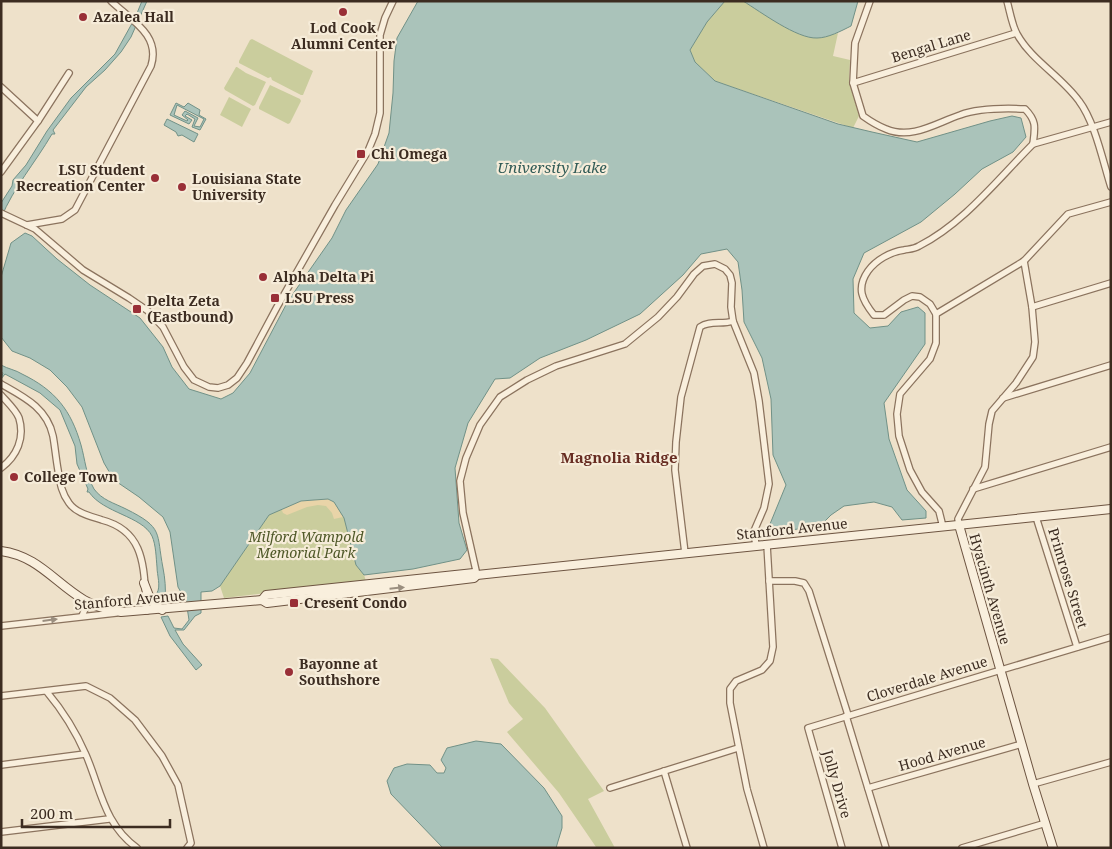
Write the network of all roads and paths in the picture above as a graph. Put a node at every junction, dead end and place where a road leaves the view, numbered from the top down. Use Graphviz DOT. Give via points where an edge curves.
graph roads {
  1 [pos="111,1"];
  2 [pos="393,1"];
  3 [pos="870,1"];
  4 [pos="1007,1"];
  5 [pos="1016,33"];
  6 [pos="69,73"];
  7 [pos="854,83"];
  8 [pos="1,87"];
  9 [pos="38,121"];
  10 [pos="1111,122"];
  11 [pos="1092,128"];
  12 [pos="1033,144"];
  13 [pos="1,172"];
  14 [pos="1111,187"];
  15 [pos="1111,202"];
  16 [pos="1,213"];
  17 [pos="27,225"];
  18 [pos="1024,261"];
  19 [pos="1111,283"];
  20 [pos="1032,307"];
  21 [pos="936,314"];
  22 [pos="733,321"];
  23 [pos="1111,365"];
  24 [pos="1,384"];
  25 [pos="1,395"];
  26 [pos="1003,398"];
  27 [pos="1111,447"];
  28 [pos="1,468"];
  29 [pos="973,489"];
  30 [pos="1111,509"];
  31 [pos="1036,517"];
  32 [pos="959,525"];
  33 [pos="942,527"];
  34 [pos="767,545"];
  35 [pos="756,546"];
  36 [pos="1,551"];
  37 [pos="685,553"];
  38 [pos="476,575"];
  39 [pos="769,582"];
  40 [pos="144,583"];
  41 [pos="88,602"];
  42 [pos="162,610"];
  43 [pos="147,611"];
  44 [pos="121,612"];
  45 [pos="82,616"];
  46 [pos="1,626"];
  47 [pos="1111,637"];
  48 [pos="1076,647"];
  49 [pos="1000,670"];
  50 [pos="47,692"];
  51 [pos="1,696"];
  52 [pos="847,716"];
  53 [pos="808,728"];
  54 [pos="1022,744"];
  55 [pos="738,748"];
  56 [pos="85,754"];
  57 [pos="1111,762"];
  58 [pos="1,765"];
  59 [pos="664,771"];
  60 [pos="1033,784"];
  61 [pos="610,788"];
  62 [pos="868,788"];
  63 [pos="109,819"];
  64 [pos="1046,823"];
  65 [pos="1,832"];
  66 [pos="189,845"];
  67 [pos="138,848"];
  68 [pos="687,848"];
  69 [pos="764,848"];
  70 [pos="842,848"];
  71 [pos="886,848"];
  72 [pos="962,848"];
  73 [pos="1054,848"];
  1 -- 17 [label="street" via="151,39 154,58 72,213 62,219"];
  2 -- 17 [label="street" via="380,35 380,112 368,151 276,307 247,363 228,385 210,388 194,380 163,328 148,311 83,270"];
  3 -- 7 [label="street" via="855,43"];
  4 -- 5 [label="street"];
  5 -- 7 [label="street, Bengal Lane"];
  5 -- 11 [label="street" via="1031,54 1080,102"];
  6 -- 9 [label="street"];
  7 -- 12 [label="street" via="863,116 887,130 905,133 930,128 961,114 1025,109 1033,117"];
  8 -- 9 [label="street"];
  9 -- 13 [label="street"];
  10 -- 11 [label="street"];
  11 -- 12 [label="street"];
  11 -- 14 [label="street"];
  12 -- 21 [label="street" via="954,223 917,248 901,250 877,261 860,285 864,303 874,315 884,315 912,296 930,304"];
  15 -- 18 [label="street" via="1068,214"];
  16 -- 17 [label="street"];
  18 -- 20 [label="street, Hyacinth Avenue"];
  18 -- 21 [label="street"];
  19 -- 20 [label="street"];
  20 -- 26 [label="street, Hyacinth Avenue" via="1033,358"];
  21 -- 33 [label="street" via="936,343 930,359 900,394 897,414 899,436 910,470 922,492 939,511"];
  22 -- 35 [label="street" via="754,373 768,484 764,508 754,531"];
  22 -- 37 [label="street" via="708,323 700,327 681,397 675,470"];
  22 -- 38 [label="street" via="730,275 715,264 703,266 658,317 625,344 556,366 500,397 480,425 460,481 462,513"];
  23 -- 26 [label="street"];
  24 -- 40 [label="street" via="44,414 52,432 60,487 70,505 115,524 130,535 139,551"];
  25 -- 28 [label="street" via="18,417 21,435 15,454"];
  26 -- 29 [label="street, Hyacinth Avenue" via="992,411 985,467"];
  27 -- 29 [label="street"];
  29 -- 32 [label="street, Hyacinth Avenue" via="958,519"];
  30 -- 31 [label="street, Stanford Avenue"];
  31 -- 32 [label="street, Stanford Avenue"];
  31 -- 48 [label="street, Primrose Street"];
  32 -- 33 [label="street, Stanford Avenue"];
  32 -- 49 [label="street, Hyacinth Avenue"];
  33 -- 34 [label="street, Stanford Avenue"];
  34 -- 35 [label="street, Stanford Avenue"];
  34 -- 39 [label="street"];
  35 -- 37 [label="street, Stanford Avenue"];
  36 -- 41 [label="street" via="35,562"];
  37 -- 38 [label="street, Stanford Avenue"];
  38 -- 42 [label="street, Stanford Avenue" via="474,578 267,603 262,600"];
  39 -- 52 [label="street" via="804,583 809,591"];
  39 -- 55 [label="street" via="773,647 770,660 762,670 736,681 730,689"];
  40 -- 42 [label="street" via="151,601"];
  40 -- 43 [label="street"];
  41 -- 44 [label="street"];
  41 -- 45 [label="street"];
  42 -- 43 [label="street, Stanford Avenue"];
  43 -- 44 [label="street, Stanford Avenue"];
  44 -- 45 [label="street, Stanford Avenue"];
  46 -- 45 [label="street, Stanford Avenue, one-way"];
  47 -- 48 [label="street, Cloverdale Avenue"];
  48 -- 49 [label="street, Cloverdale Avenue"];
  49 -- 52 [label="street, Cloverdale Avenue"];
  49 -- 54 [label="street, Hyacinth Avenue"];
  50 -- 51 [label="street"];
  50 -- 56 [label="street" via="64,714"];
  50 -- 66 [label="street" via="86,686 110,698 135,720 162,756 178,785"];
  52 -- 53 [label="street, Cloverdale Avenue"];
  52 -- 62 [label="street"];
  53 -- 70 [label="street, Jolly Drive"];
  54 -- 60 [label="street, Hyacinth Avenue"];
  54 -- 62 [label="street, Hood Avenue"];
  55 -- 59 [label="street"];
  55 -- 69 [label="street"];
  56 -- 58 [label="street"];
  56 -- 63 [label="street"];
  57 -- 60 [label="street"];
  59 -- 61 [label="street"];
  59 -- 68 [label="street"];
  60 -- 64 [label="street, Hyacinth Avenue"];
  62 -- 71 [label="street"];
  63 -- 65 [label="street"];
  63 -- 67 [label="street"];
  64 -- 72 [label="street"];
  64 -- 73 [label="street, Hyacinth Avenue"];
}
